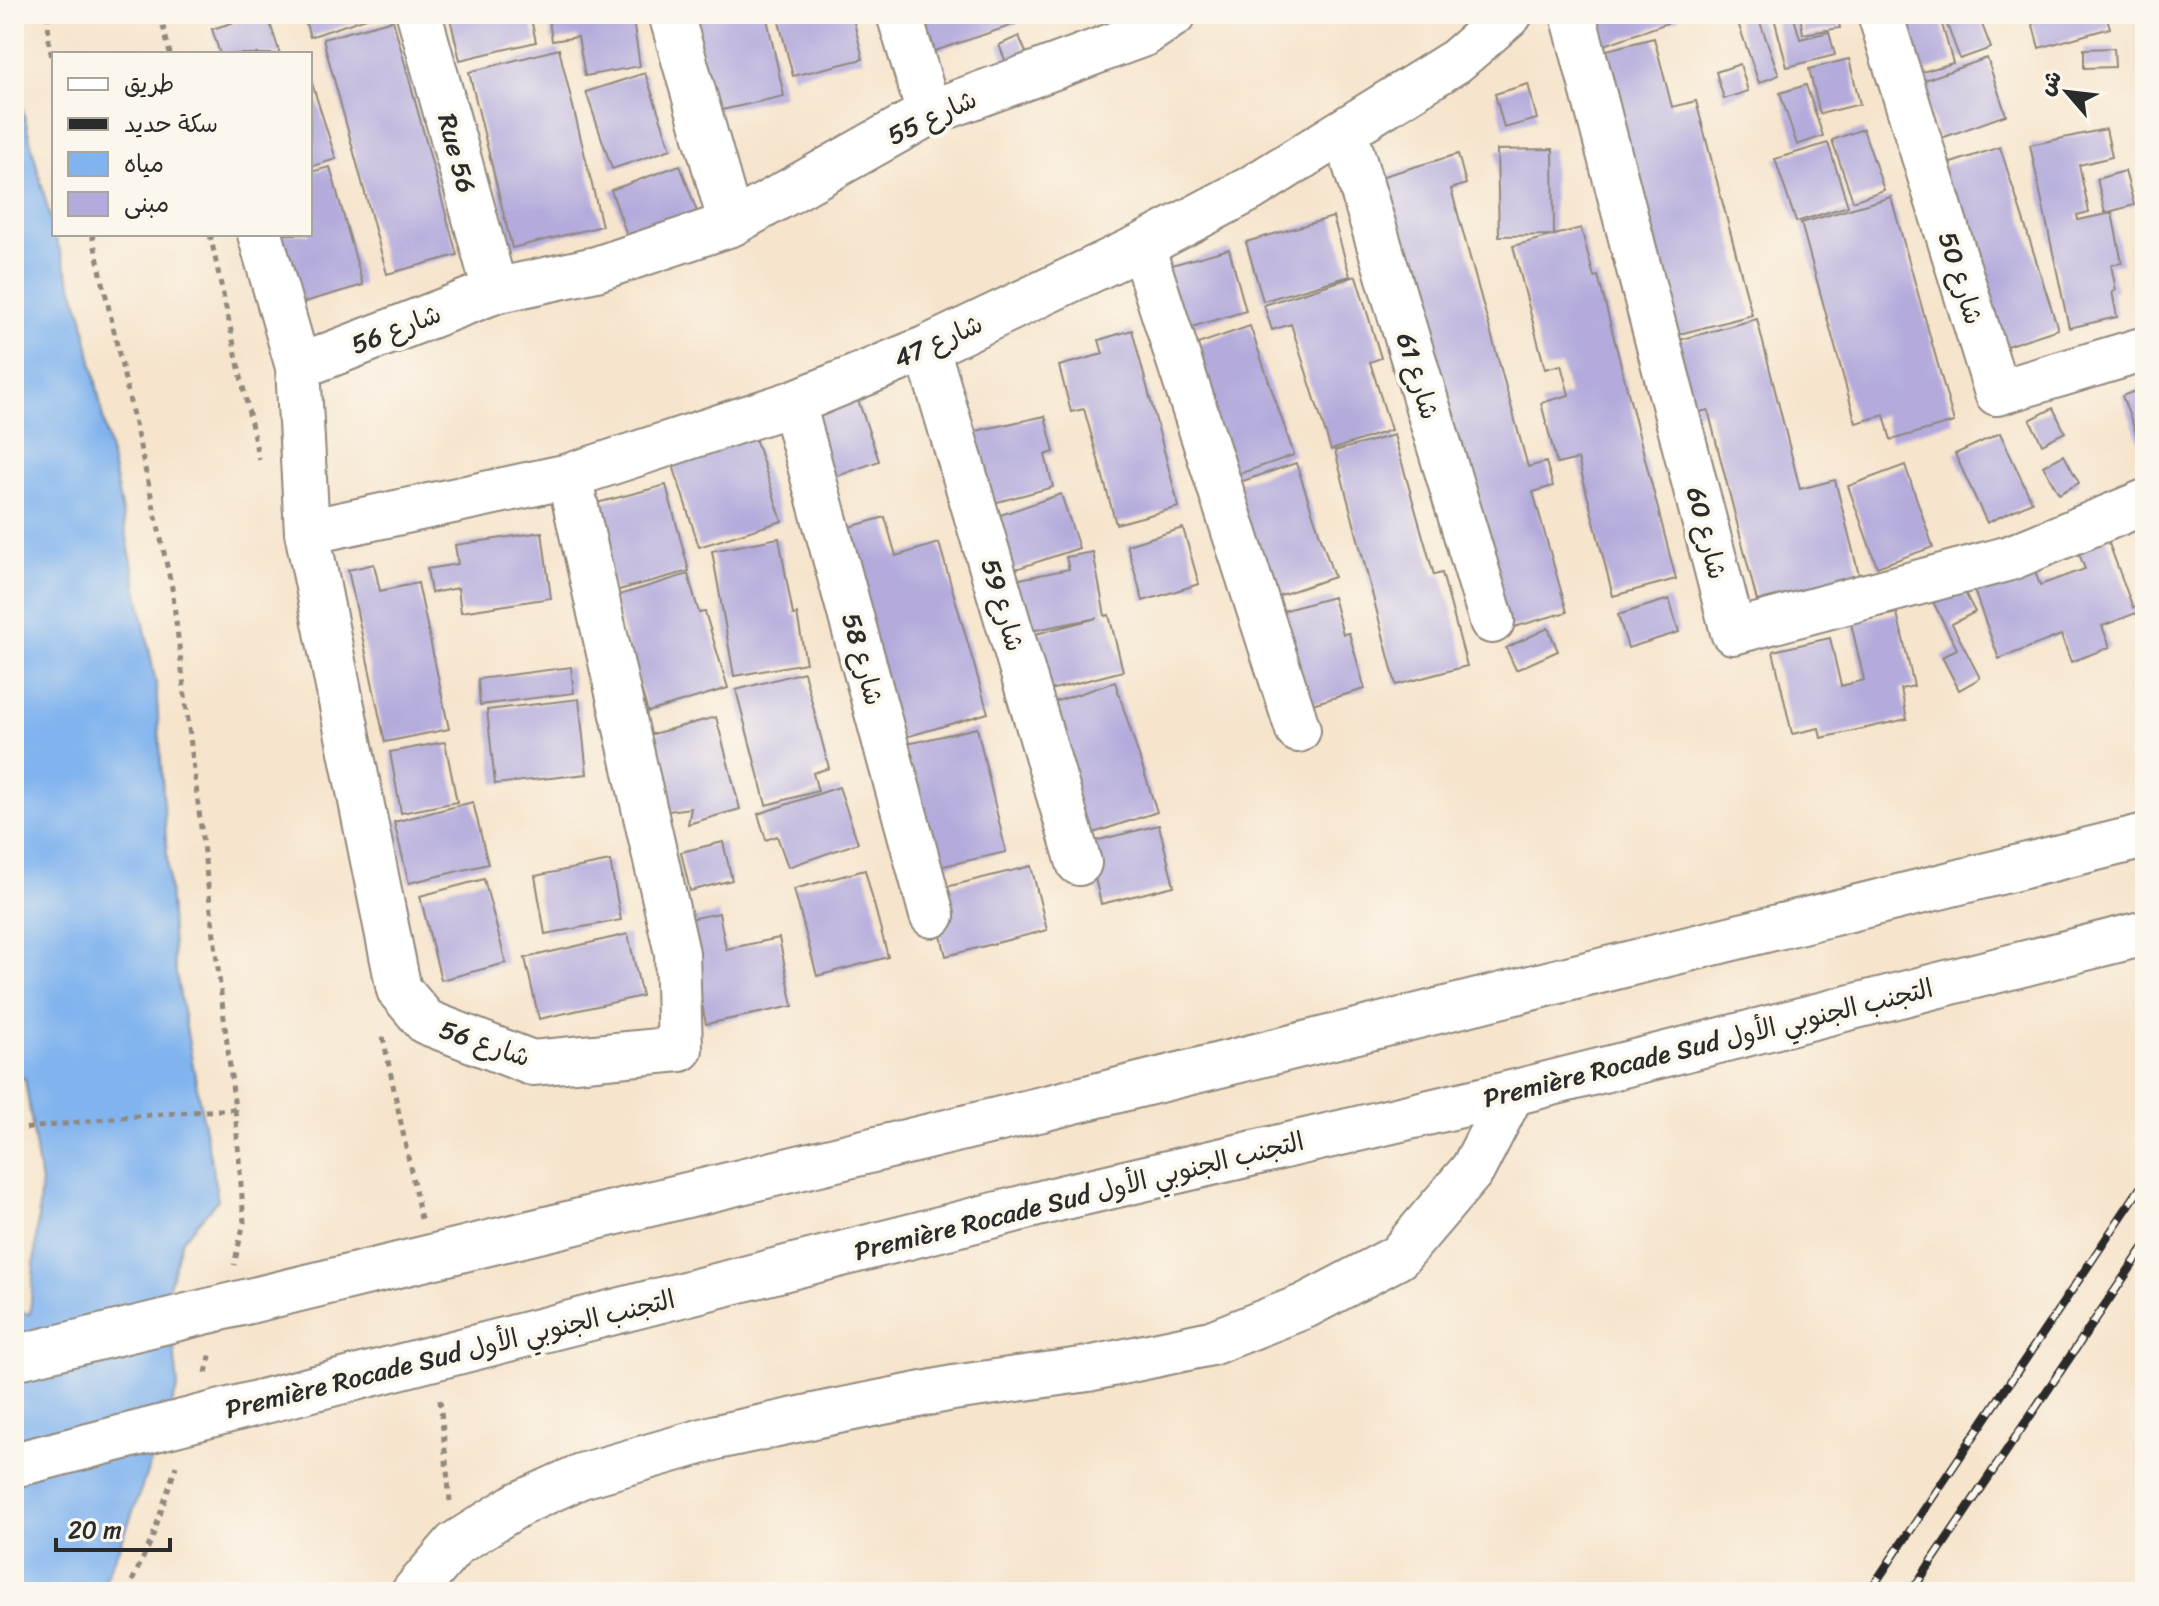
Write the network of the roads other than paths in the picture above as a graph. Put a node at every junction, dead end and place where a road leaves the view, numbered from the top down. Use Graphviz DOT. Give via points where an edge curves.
graph roads {
  1 [pos="419,14"];
  2 [pos="671,14"];
  3 [pos="899,14"];
  4 [pos="1510,14"];
  5 [pos="1573,14"];
  6 [pos="1880,14"];
  7 [pos="1152,21"];
  8 [pos="929,113"];
  9 [pos="1345,131"];
  10 [pos="731,224"];
  11 [pos="261,236"];
  12 [pos="1142,246"];
  13 [pos="495,291"];
  14 [pos="927,348"];
  15 [pos="2145,349"];
  16 [pos="298,367"];
  17 [pos="793,403"];
  18 [pos="569,476"];
  19 [pos="2145,502"];
  20 [pos="307,532"];
  21 [pos="1492,621"];
  22 [pos="1298,730"];
  23 [pos="2145,836"];
  24 [pos="1079,863"];
  25 [pos="932,915"];
  26 [pos="2132,936"];
  27 [pos="1512,1093"];
  28 [pos="14,1358"];
  29 [pos="14,1465"];
  30 [pos="414,1592"];
  1 -- 13 [label="main road, Rue 56"];
  2 -- 10 [label="main road"];
  3 -- 8 [label="main road"];
  4 -- 9 [label="main road, شارع 47" via="1456,61"];
  5 -- 19 [label="main road, شارع 60" via="1733,632 2010,558"];
  6 -- 15 [label="main road, شارع 50" via="1997,393"];
  7 -- 8 [label="main road, شارع 55"];
  8 -- 10 [label="main road, شارع 55"];
  9 -- 12 [label="main road, شارع 47"];
  9 -- 21 [label="main road, شارع 61"];
  10 -- 13 [label="main road, شارع 55" via="596,269"];
  11 -- 16 [label="main road, شارع 56"];
  12 -- 14 [label="main road, شارع 47"];
  12 -- 22 [label="main road"];
  13 -- 16 [label="main road, شارع 56"];
  14 -- 17 [label="main road, شارع 47"];
  14 -- 24 [label="main road, شارع 59"];
  16 -- 20 [label="main road, شارع 56"];
  17 -- 18 [label="main road, شارع 47"];
  17 -- 25 [label="main road, شارع 58"];
  18 -- 20 [label="main road, شارع 47"];
  18 -- 20 [label="main road, شارع 56" via="677,953 680,1049 532,1063 426,1022 399,990"];
  23 -- 28 [label="main road, bridge"];
  26 -- 27 [label="main road, Première Rocade Sud التجنب الجنوبي الأول"];
  27 -- 29 [label="main road, Première Rocade Sud التجنب الجنوبي الأول, bridge" via="1065,1197"];
  27 -- 30 [label="main road" via="1473,1169 1398,1257 1305,1306 1211,1343 828,1413 717,1437 581,1476 519,1504 455,1544"];
}
